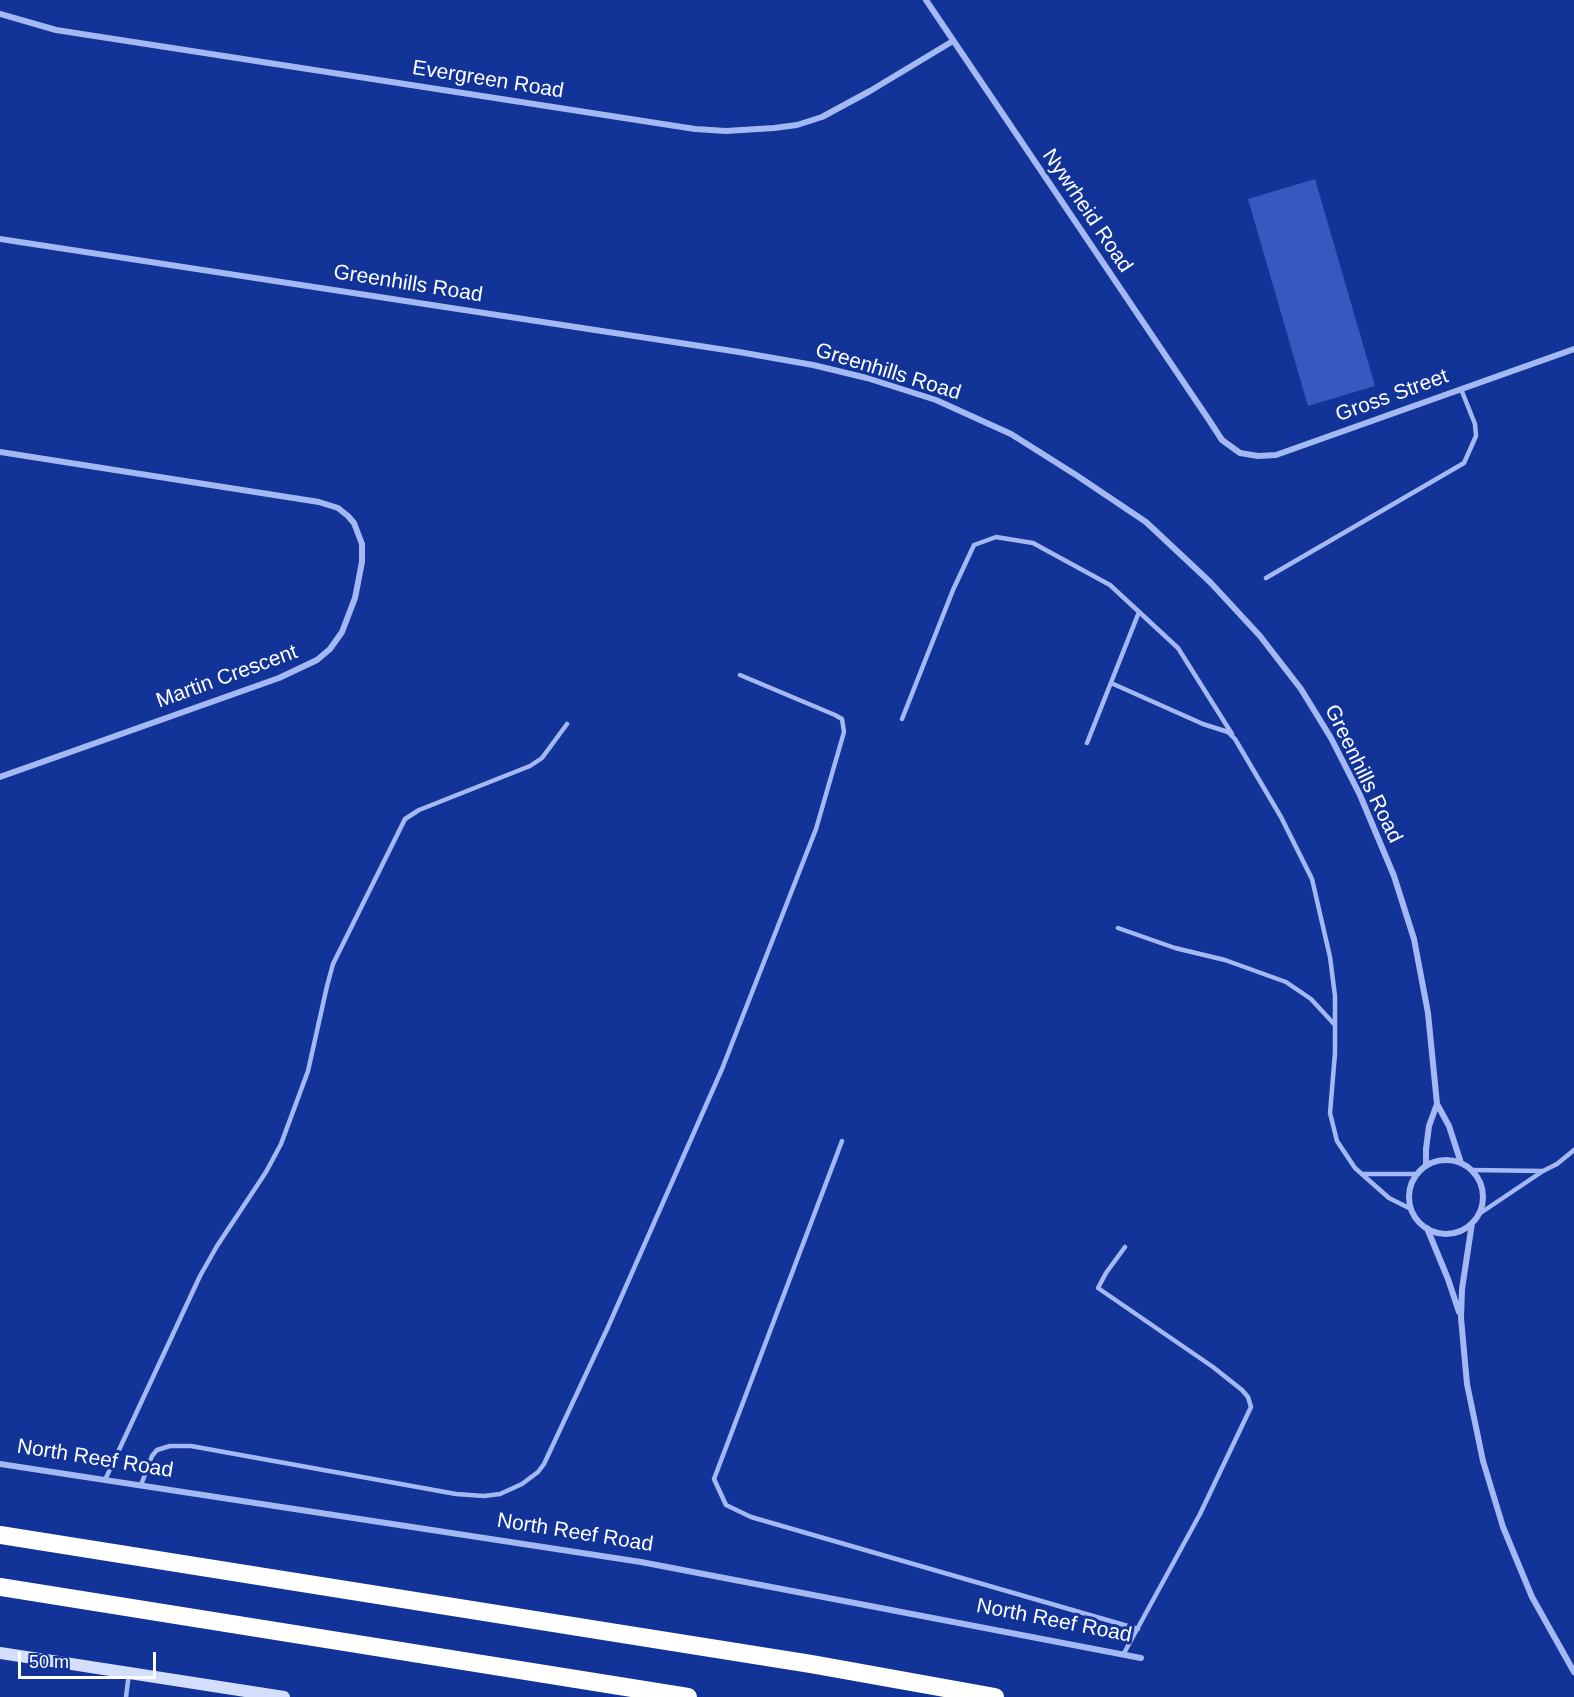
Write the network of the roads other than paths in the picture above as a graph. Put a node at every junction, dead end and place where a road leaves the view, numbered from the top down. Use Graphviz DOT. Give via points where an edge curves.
graph roads {
  1 [pos="926,0"];
  2 [pos="0,14"];
  3 [pos="953,41"];
  4 [pos="0,239"];
  5 [pos="1574,349"];
  6 [pos="1461,389"];
  7 [pos="1222,440"];
  8 [pos="0,452"];
  9 [pos="1266,578"];
  10 [pos="1139,612"];
  11 [pos="740,675"];
  12 [pos="1111,683"];
  13 [pos="902,719"];
  14 [pos="567,724"];
  15 [pos="1235,739"];
  16 [pos="1087,743"];
  17 [pos="0,777"];
  18 [pos="1118,928"];
  19 [pos="1335,1025"];
  20 [pos="1437,1104"];
  21 [pos="842,1140"];
  22 [pos="1574,1150"];
  23 [pos="1461,1163"];
  24 [pos="1426,1166"];
  25 [pos="1472,1170"];
  26 [pos="1543,1171"];
  27 [pos="1362,1174"];
  28 [pos="1417,1174"];
  29 [pos="1412,1209"];
  30 [pos="1479,1214"];
  31 [pos="1472,1223"];
  32 [pos="1427,1228"];
  33 [pos="1125,1247"];
  34 [pos="1461,1318"];
  35 [pos="0,1464"];
  36 [pos="105,1480"];
  37 [pos="141,1485"];
  38 [pos="0,1534"];
  39 [pos="0,1587"];
  40 [pos="1138,1629"];
  41 [pos="0,1653"];
  42 [pos="1123,1655"];
  43 [pos="1141,1658"];
  44 [pos="1574,1672"];
  45 [pos="129,1673"];
  46 [pos="126,1697"];
  47 [pos="284,1697"];
  48 [pos="688,1697"];
  49 [pos="995,1697"];
  1 -- 3 [label="street, Nywrheid Road"];
  2 -- 3 [label="street, Evergreen Road" via="56,30 726,131 797,125 822,117"];
  3 -- 7 [label="street, Nywrheid Road"];
  4 -- 20 [label="street, Greenhills Road" via="813,365 936,400 1011,434 1146,522 1260,636 1313,709 1360,795 1394,876 1414,939 1428,1013"];
  5 -- 6 [label="street, Gross Street"];
  6 -- 7 [label="street, Gross Street" via="1276,455 1240,453"];
  6 -- 9 [label="lane" via="1476,436 1464,463"];
  8 -- 17 [label="street, Martin Crescent" via="319,502 348,516 362,544 355,598 342,632 317,660 279,678"];
  10 -- 12 [label="lane"];
  10 -- 13 [label="lane" via="1110,585 1033,543 996,537 975,545"];
  10 -- 15 [label="lane" via="1178,648"];
  11 -- 37 [label="lane" via="835,715 842,719 844,732 816,829 722,1069 608,1327 538,1472 512,1490 484,1496 191,1446 170,1446 152,1456"];
  12 -- 15 [label="lane" via="1228,732"];
  12 -- 16 [label="lane"];
  14 -- 36 [label="lane" via="542,758 530,766 419,810 401,825 333,964 308,1071 281,1144 200,1276"];
  15 -- 19 [label="lane" via="1281,816 1312,879 1330,957"];
  18 -- 19 [label="lane" via="1286,982 1311,999"];
  19 -- 27 [label="lane" via="1330,1113 1337,1142"];
  20 -- 23 [label="street, Greenhills Road"];
  20 -- 24 [label="street, Greenhills Road" via="1429,1126"];
  21 -- 40 [label="lane" via="714,1479 726,1505 751,1517"];
  22 -- 26 [label="lane"];
  23 -- 24 [label="street" via="1437,1161"];
  23 -- 25 [label="street"];
  24 -- 28 [label="street"];
  25 -- 26 [label="lane"];
  25 -- 30 [label="street" via="1483,1190"];
  26 -- 30 [label="lane"];
  27 -- 28 [label="lane"];
  27 -- 29 [label="lane" via="1389,1198"];
  28 -- 29 [label="street" via="1410,1192"];
  29 -- 32 [label="street"];
  30 -- 31 [label="street"];
  31 -- 32 [label="street" via="1450,1233"];
  31 -- 34 [label="street"];
  32 -- 34 [label="street"];
  33 -- 40 [label="lane" via="1098,1288 1213,1367 1242,1390 1251,1407 1200,1514"];
  34 -- 44 [label="street" via="1467,1384 1478,1439 1503,1527 1532,1597"];
  35 -- 36 [label="street, North Reef Road"];
  36 -- 37 [label="street, North Reef Road"];
  37 -- 42 [label="street, North Reef Road" via="641,1562"];
  38 -- 49 [label="highway"];
  39 -- 48 [label="highway"];
  40 -- 42 [label="lane"];
  41 -- 45 [label="main road"];
  42 -- 43 [label="street, North Reef Road"];
  45 -- 46 [label="lane"];
  45 -- 47 [label="main road"];
}
